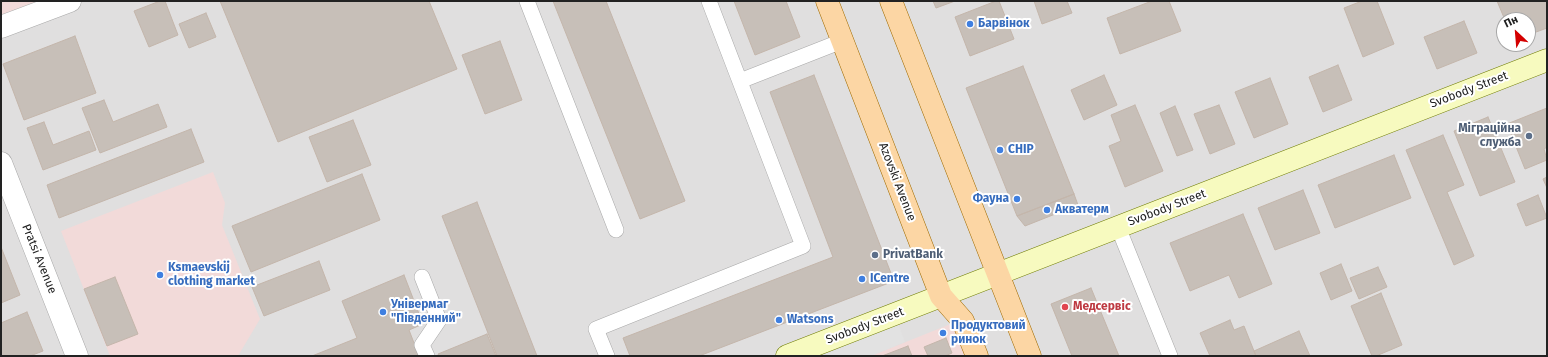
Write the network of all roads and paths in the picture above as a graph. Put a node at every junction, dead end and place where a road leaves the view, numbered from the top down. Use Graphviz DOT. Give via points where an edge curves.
graph roads {
  1 [pos="70,1"];
  2 [pos="528,1"];
  3 [pos="709,1"];
  4 [pos="827,1"];
  5 [pos="891,1"];
  6 [pos="1,27"];
  7 [pos="842,41"];
  8 [pos="1547,60"];
  9 [pos="740,81"];
  10 [pos="1,163"];
  11 [pos="1118,227"];
  12 [pos="616,230"];
  13 [pos="997,274"];
  14 [pos="422,277"];
  15 [pos="941,296"];
  16 [pos="77,356"];
  17 [pos="427,356"];
  18 [pos="607,356"];
  19 [pos="787,356"];
  20 [pos="977,356"];
  21 [pos="1030,356"];
  22 [pos="1170,356"];
  1 -- 6 [label="street"];
  2 -- 12 [label="lane"];
  3 -- 9 [label="lane"];
  4 -- 7 [label="main road, Azovski Avenue"];
  5 -- 13 [label="main road"];
  7 -- 9 [label="lane"];
  7 -- 15 [label="main road, Azovski Avenue"];
  8 -- 11 [label="main road, Svobody Street"];
  9 -- 18 [label="lane" via="803,246 596,328"];
  10 -- 16 [label="street, Pratsi Avenue"];
  11 -- 13 [label="main road, Svobody Street"];
  11 -- 22 [label="lane"];
  13 -- 15 [label="main road, Svobody Street"];
  13 -- 21 [label="main road"];
  14 -- 17 [label="lane" via="439,320 422,345"];
  15 -- 19 [label="main road, Svobody Street"];
  15 -- 20 [label="main road, Azovski Avenue" via="963,321"];
}
